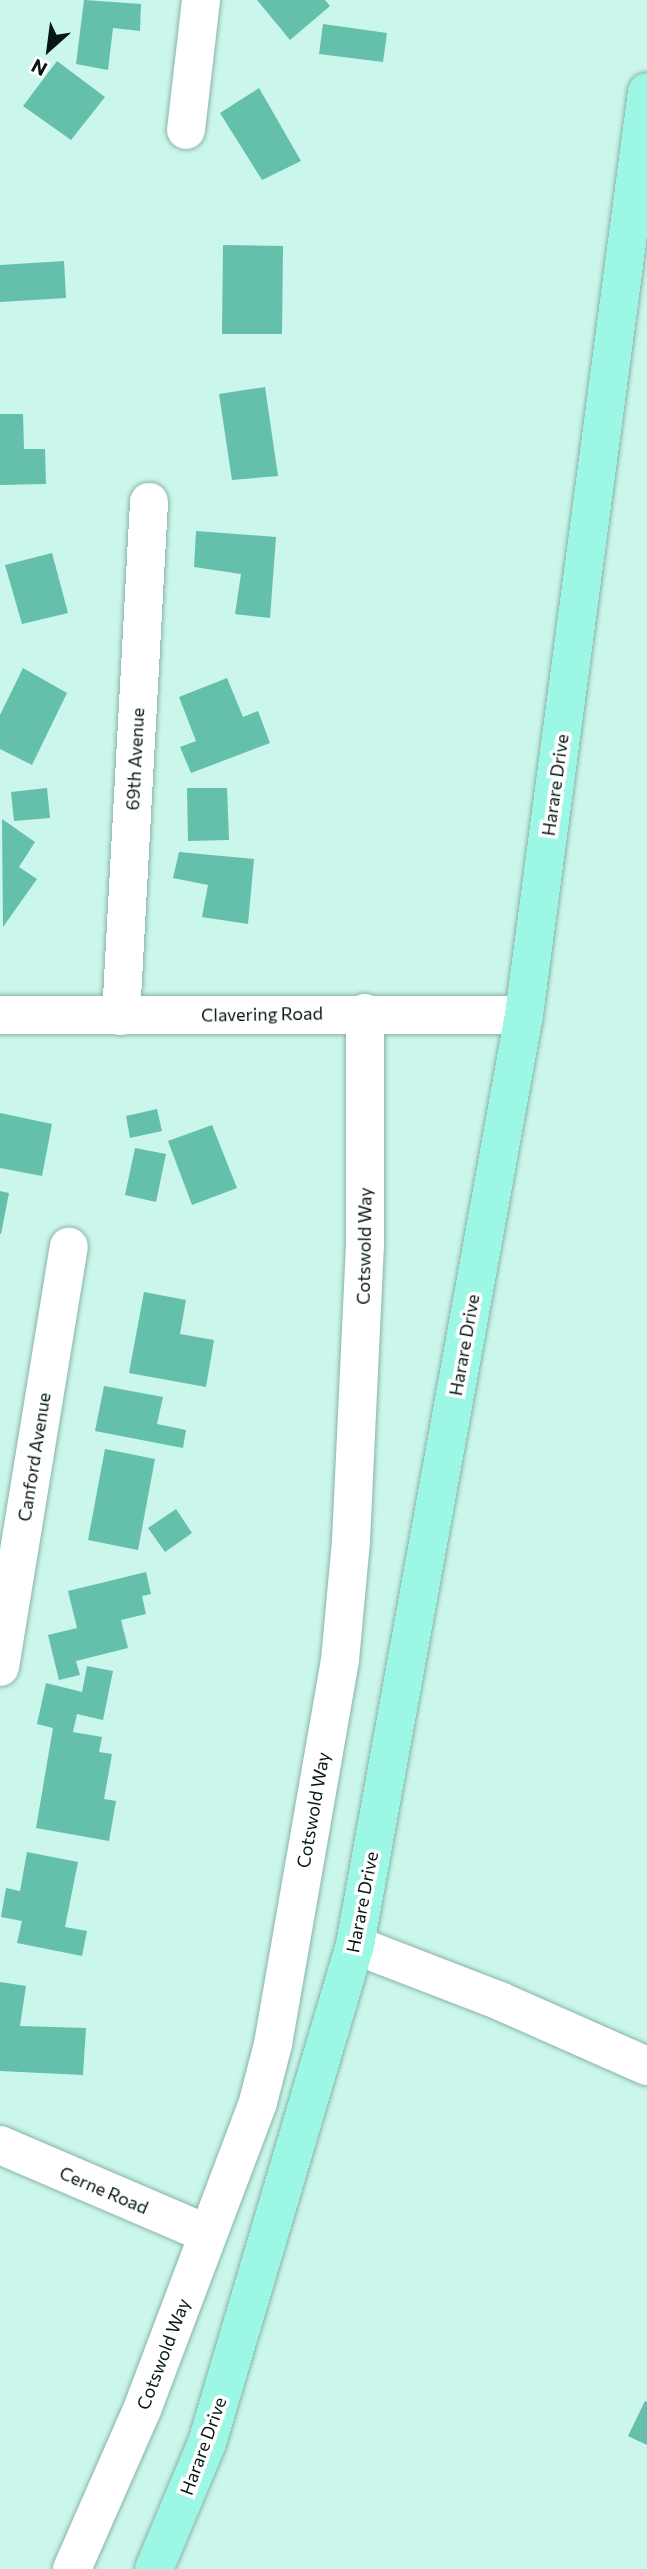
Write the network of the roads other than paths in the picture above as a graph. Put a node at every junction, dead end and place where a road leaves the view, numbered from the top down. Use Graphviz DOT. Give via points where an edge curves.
graph roads {
  1 [pos="201,0"];
  2 [pos="647,92"];
  3 [pos="186,130"];
  4 [pos="149,502"];
  5 [pos="365,1013"];
  6 [pos="0,1015"];
  7 [pos="524,1015"];
  8 [pos="121,1016"];
  9 [pos="69,1247"];
  10 [pos="0,1667"];
  11 [pos="355,1945"];
  12 [pos="647,2066"];
  13 [pos="0,2146"];
  14 [pos="208,2234"];
  15 [pos="72,2569"];
  16 [pos="154,2569"];
  1 -- 3 [label="street"];
  2 -- 7 [label="main road, Harare Drive"];
  4 -- 8 [label="street, 69th Avenue"];
  5 -- 7 [label="street, Clavering Road"];
  5 -- 8 [label="street, Clavering Road"];
  5 -- 14 [label="street, Cotswold Way" via="365,1245 356,1471 340,1660 273,2045 258,2102"];
  6 -- 8 [label="street, Clavering Road"];
  7 -- 11 [label="main road, Harare Drive"];
  9 -- 10 [label="street, Canford Avenue"];
  11 -- 12 [label="street" via="500,2001"];
  11 -- 16 [label="main road, Harare Drive" via="215,2418"];
  13 -- 14 [label="street, Cerne Road"];
  14 -- 15 [label="street, Cotswold Way" via="143,2407"];
}
